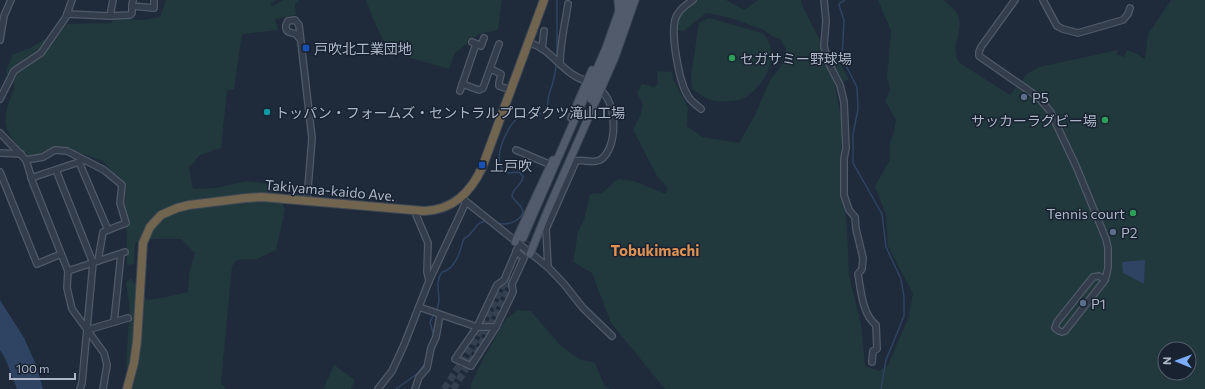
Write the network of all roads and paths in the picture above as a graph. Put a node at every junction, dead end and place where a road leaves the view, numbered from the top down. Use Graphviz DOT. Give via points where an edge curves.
graph roads {
  1 [pos="11,0"];
  2 [pos="72,0"];
  3 [pos="113,0"];
  4 [pos="154,0"];
  5 [pos="544,0"];
  6 [pos="618,0"];
  7 [pos="623,0"];
  8 [pos="629,0"];
  9 [pos="634,0"];
  10 [pos="693,0"];
  11 [pos="824,0"];
  12 [pos="1014,0"];
  13 [pos="1043,0"];
  14 [pos="132,3"];
  15 [pos="568,4"];
  16 [pos="1130,8"];
  17 [pos="67,14"];
  18 [pos="619,15"];
  19 [pos="110,16"];
  20 [pos="544,31"];
  21 [pos="484,38"];
  22 [pos="0,40"];
  23 [pos="300,40"];
  24 [pos="528,42"];
  25 [pos="499,44"];
  26 [pos="606,48"];
  27 [pos="542,49"];
  28 [pos="559,64"];
  29 [pos="491,69"];
  30 [pos="587,81"];
  31 [pos="462,84"];
  32 [pos="511,90"];
  33 [pos="600,90"];
  34 [pos="460,91"];
  35 [pos="0,92"];
  36 [pos="0,98"];
  37 [pos="701,109"];
  38 [pos="0,133"];
  39 [pos="516,150"];
  40 [pos="0,153"];
  41 [pos="21,154"];
  42 [pos="26,160"];
  43 [pos="573,160"];
  44 [pos="82,161"];
  45 [pos="551,165"];
  46 [pos="56,170"];
  47 [pos="0,172"];
  48 [pos="31,178"];
  49 [pos="307,200"];
  50 [pos="464,200"];
  51 [pos="414,210"];
  52 [pos="108,230"];
  53 [pos="517,243"];
  54 [pos="516,252"];
  55 [pos="61,254"];
  56 [pos="530,254"];
  57 [pos="96,262"];
  58 [pos="548,268"];
  59 [pos="68,271"];
  60 [pos="1105,280"];
  61 [pos="429,281"];
  62 [pos="419,307"];
  63 [pos="440,315"];
  64 [pos="128,318"];
  65 [pos="114,322"];
  66 [pos="477,327"];
  67 [pos="496,327"];
  68 [pos="86,330"];
  69 [pos="612,336"];
  70 [pos="872,362"];
  71 [pos="80,389"];
  72 [pos="103,389"];
  73 [pos="127,389"];
  74 [pos="378,389"];
  75 [pos="415,389"];
  1 -- 22 [label="street" via="4,16"];
  2 -- 17 [label="street"];
  3 -- 19 [label="street"];
  4 -- 14 [label="street" via="154,8"];
  5 -- 24 [label="highway, Takiyama-kaido Ave."];
  6 -- 18 [label="main road"];
  7 -- 18 [label="main road"];
  8 -- 26 [label="main road" via="606,64 526,240"];
  9 -- 33 [label="main road" via="615,57"];
  10 -- 37 [label="street" via="682,8 675,19 674,43 682,84 688,97"];
  11 -- 70 [label="street" via="824,46 828,62 840,85 845,114 844,195 849,210 855,217 863,258 862,269 858,274 863,303 876,325 877,349 873,351"];
  12 -- 60 [label="street" via="981,47 979,56 1038,98 1050,111 1106,239 1108,268"];
  13 -- 16 [label="street" via="1057,26 1075,33 1123,20"];
  14 -- 19 [label="street" via="130,15"];
  15 -- 28 [label="street"];
  17 -- 19 [label="street"];
  17 -- 36 [label="street" via="41,53 14,72"];
  18 -- 26 [label="main road"];
  20 -- 27 [label="street"];
  21 -- 31 [label="street" via="481,46 474,43"];
  23 -- 49 [label="street" via="312,138"];
  24 -- 27 [label="street"];
  24 -- 32 [label="highway, Takiyama-kaido Ave."];
  25 -- 29 [label="street"];
  26 -- 30 [label="main road" via="597,58"];
  27 -- 28 [label="street"];
  28 -- 30 [label="street"];
  29 -- 31 [label="street" via="482,89"];
  29 -- 32 [label="street" via="501,74 500,86"];
  30 -- 45 [label="main road"];
  31 -- 34 [label="street"];
  32 -- 50 [label="highway, Takiyama-kaido Ave." via="482,168"];
  33 -- 43 [label="main road"];
  33 -- 43 [label="street" via="605,94 613,118 612,143 599,160"];
  35 -- 36 [label="street"];
  38 -- 41 [label="street"];
  39 -- 45 [label="street"];
  40 -- 41 [label="street"];
  41 -- 42 [label="street"];
  42 -- 44 [label="street" via="43,157 56,150 67,151"];
  42 -- 48 [label="street"];
  43 -- 56 [label="main road"];
  43 -- 58 [label="street" via="546,229"];
  44 -- 46 [label="street"];
  44 -- 52 [label="street"];
  44 -- 52 [label="street" via="109,174 122,186 120,203 126,223"];
  45 -- 53 [label="main road"];
  46 -- 48 [label="street"];
  46 -- 57 [label="street"];
  47 -- 55 [label="street" via="37,264"];
  48 -- 55 [label="street"];
  49 -- 51 [label="highway, Takiyama-kaido Ave."];
  49 -- 73 [label="highway, Takiyama-kaido Ave." via="262,197 189,205 169,211 154,221 142,248 134,362"];
  50 -- 51 [label="highway, Takiyama-kaido Ave." via="438,209"];
  50 -- 53 [label="street"];
  50 -- 61 [label="street"];
  51 -- 61 [label="street" via="428,243"];
  52 -- 57 [label="street" via="103,232"];
  53 -- 54 [label="street"];
  53 -- 56 [label="street"];
  54 -- 66 [label="street" via="504,280 497,285"];
  54 -- 67 [label="street" via="524,258 512,284 513,292"];
  55 -- 59 [label="street"];
  56 -- 58 [label="street"];
  57 -- 59 [label="street"];
  57 -- 65 [label="street" via="123,253"];
  57 -- 68 [label="street"];
  58 -- 69 [label="street"];
  59 -- 68 [label="street" via="67,288 72,309"];
  60 -- 60 [label="street" via="1099,276 1093,277 1055,328 1065,331"];
  61 -- 62 [label="street"];
  62 -- 63 [label="street"];
  62 -- 74 [label="street" via="392,371"];
  63 -- 66 [label="street"];
  63 -- 75 [label="street" via="427,368 419,377"];
  64 -- 65 [label="street"];
  65 -- 68 [label="street"];
  66 -- 67 [label="street"];
  66 -- 67 [label="street" via="455,359 472,366"];
  68 -- 71 [label="street"];
  68 -- 72 [label="street" via="106,357"];
}
